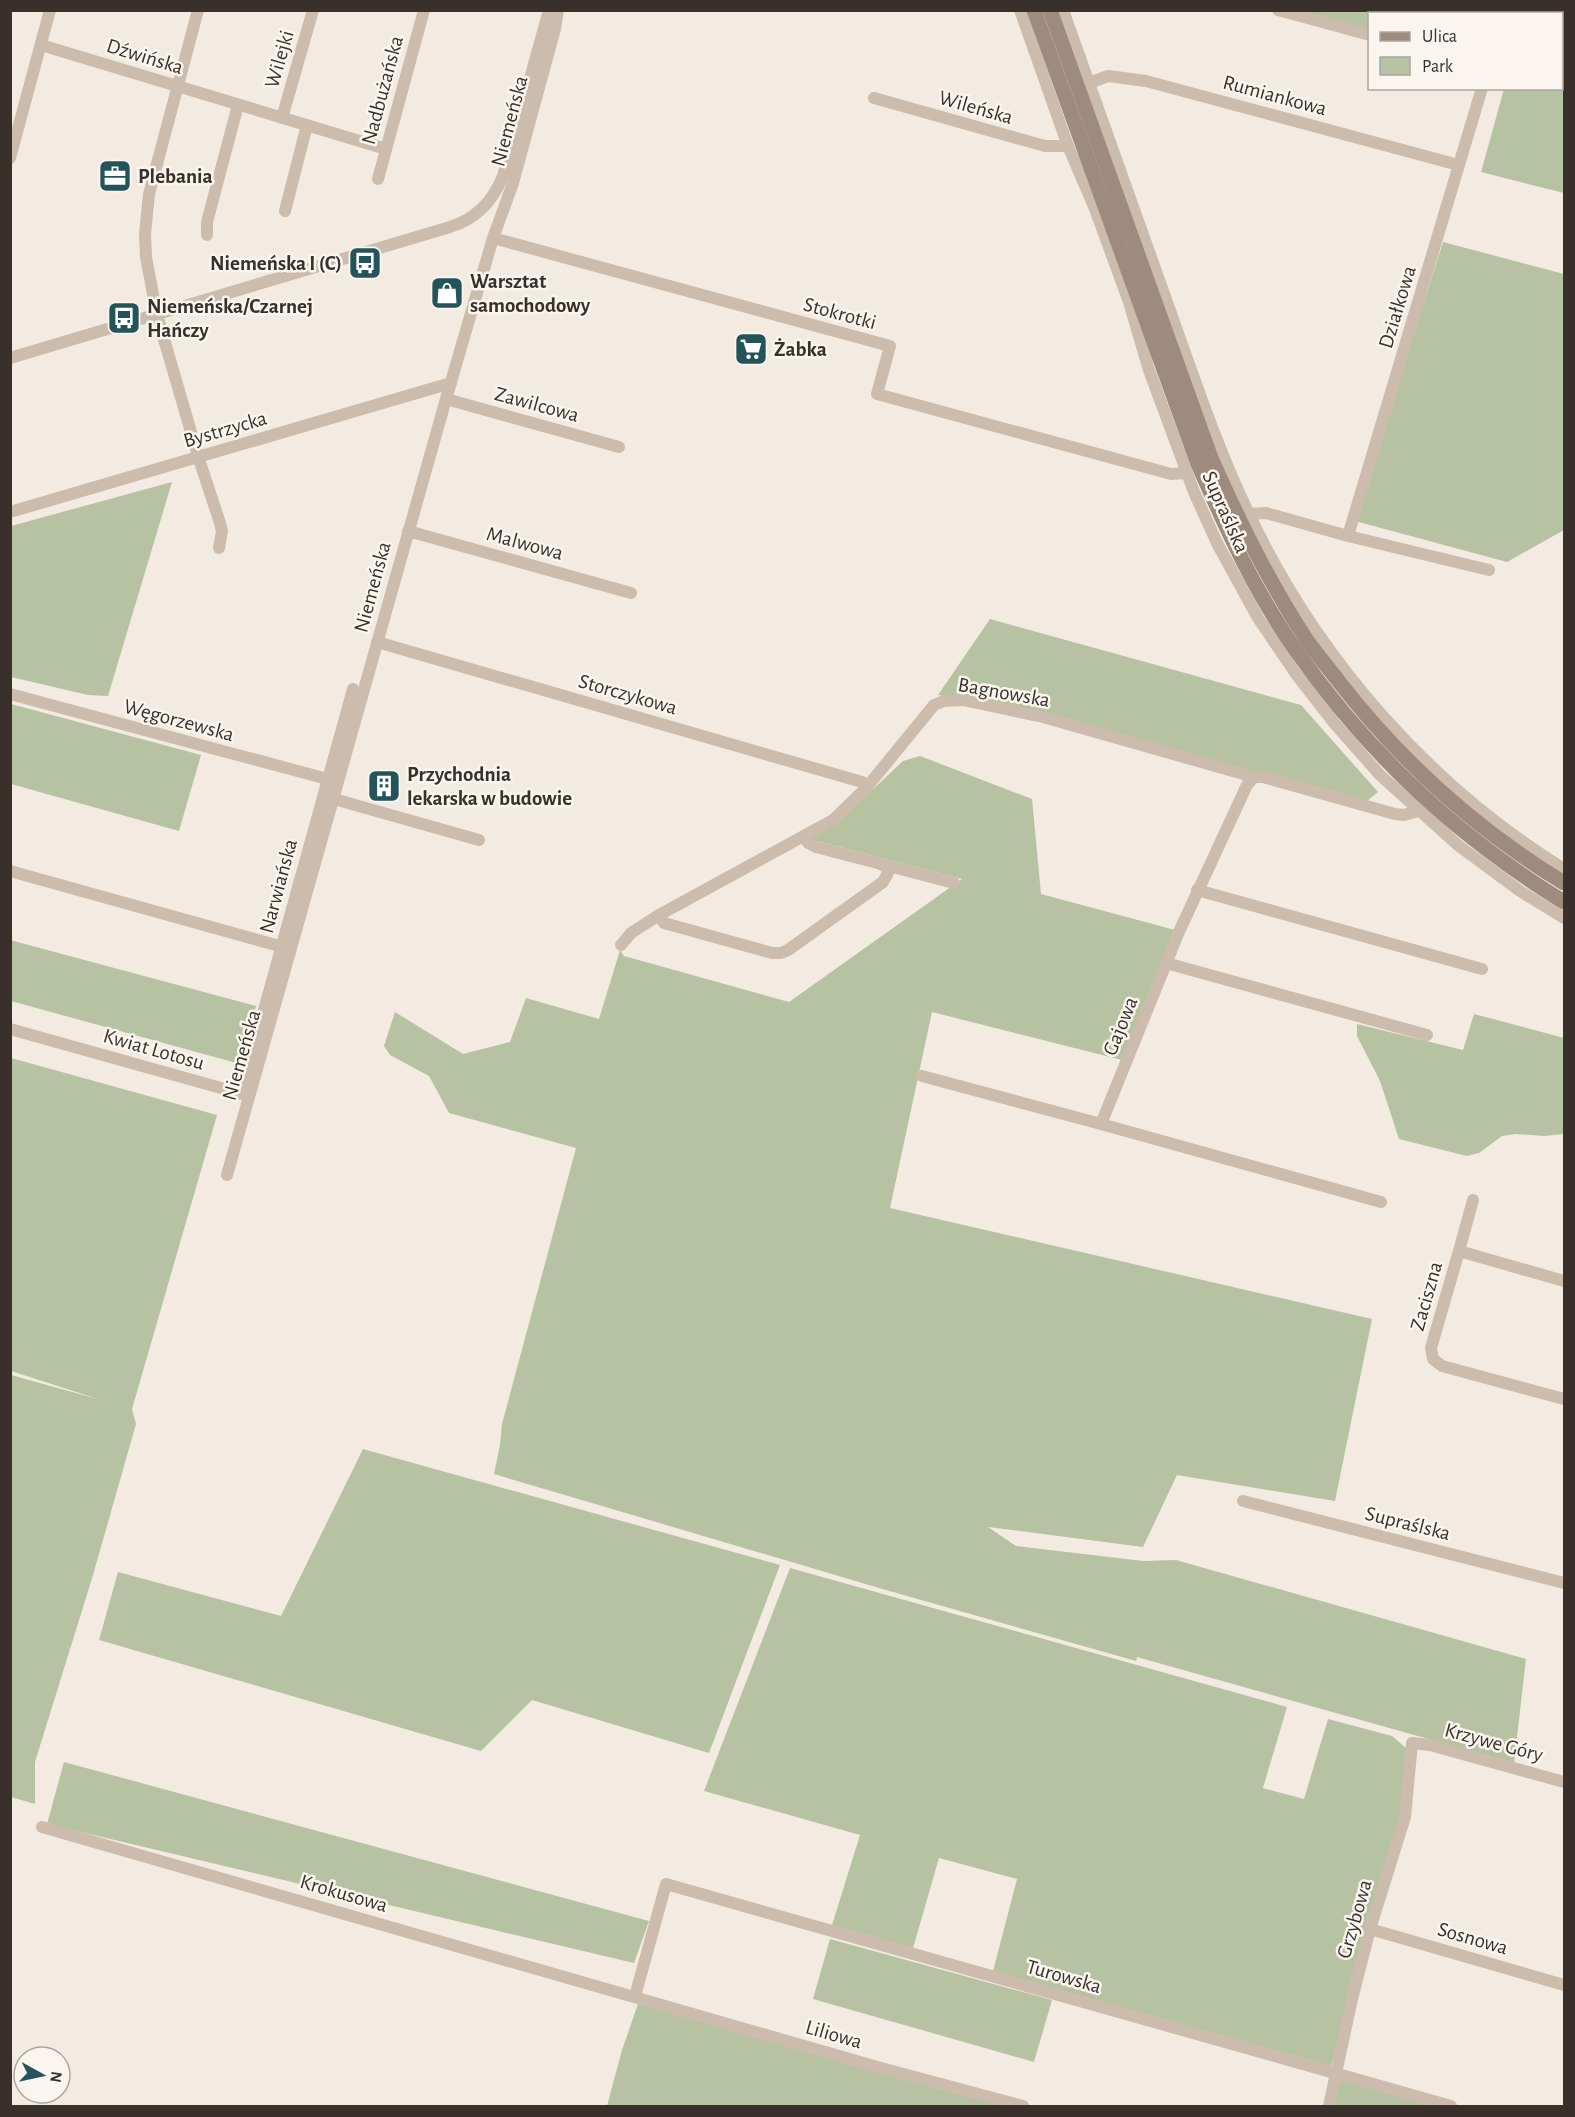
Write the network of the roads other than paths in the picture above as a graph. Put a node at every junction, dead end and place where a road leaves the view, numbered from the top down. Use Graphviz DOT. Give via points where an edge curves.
graph roads {
  1 [pos="50,10"];
  2 [pos="198,10"];
  3 [pos="313,10"];
  4 [pos="424,10"];
  5 [pos="549,10"];
  6 [pos="558,10"];
  7 [pos="1020,10"];
  8 [pos="1034,10"];
  9 [pos="1050,10"];
  10 [pos="1063,10"];
  11 [pos="1278,10"];
  12 [pos="1368,34"];
  13 [pos="41,45"];
  14 [pos="1089,83"];
  15 [pos="177,87"];
  16 [pos="1481,90"];
  17 [pos="874,98"];
  18 [pos="238,105"];
  19 [pos="282,118"];
  20 [pos="307,125"];
  21 [pos="1068,146"];
  22 [pos="386,149"];
  23 [pos="10,158"];
  24 [pos="1451,163"];
  25 [pos="378,179"];
  26 [pos="285,210"];
  27 [pos="207,235"];
  28 [pos="493,238"];
  29 [pos="157,315"];
  30 [pos="10,358"];
  31 [pos="451,383"];
  32 [pos="446,399"];
  33 [pos="619,447"];
  34 [pos="198,456"];
  35 [pos="1186,473"];
  36 [pos="10,512"];
  37 [pos="1249,514"];
  38 [pos="408,531"];
  39 [pos="1348,536"];
  40 [pos="219,548"];
  41 [pos="1489,570"];
  42 [pos="631,592"];
  43 [pos="377,642"];
  44 [pos="353,689"];
  45 [pos="10,694"];
  46 [pos="1254,777"];
  47 [pos="333,781"];
  48 [pos="867,787"];
  49 [pos="334,799"];
  50 [pos="1418,811"];
  51 [pos="805,837"];
  52 [pos="479,840"];
  53 [pos="881,864"];
  54 [pos="1564,869"];
  55 [pos="10,871"];
  56 [pos="954,883"];
  57 [pos="1564,883"];
  58 [pos="1197,890"];
  59 [pos="1564,902"];
  60 [pos="659,915"];
  61 [pos="1564,918"];
  62 [pos="621,945"];
  63 [pos="286,948"];
  64 [pos="1166,963"];
  65 [pos="1482,969"];
  66 [pos="10,1029"];
  67 [pos="1427,1035"];
  68 [pos="921,1077"];
  69 [pos="245,1094"];
  70 [pos="1101,1124"];
  71 [pos="227,1175"];
  72 [pos="1473,1200"];
  73 [pos="1381,1202"];
  74 [pos="1459,1251"];
  75 [pos="1564,1281"];
  76 [pos="1564,1399"];
  77 [pos="1243,1501"];
  78 [pos="1564,1583"];
  79 [pos="1412,1743"];
  80 [pos="1564,1782"];
  81 [pos="42,1827"];
  82 [pos="1370,1929"];
  83 [pos="1564,1985"];
  84 [pos="635,1996"];
  85 [pos="1336,2074"];
  86 [pos="1023,2106"];
  87 [pos="1329,2106"];
  88 [pos="1451,2106"];
  1 -- 13 [label="street"];
  2 -- 15 [label="street"];
  3 -- 19 [label="street, Wilejki"];
  4 -- 22 [label="street, Nadbużańska"];
  5 -- 29 [label="street, Niemeńska" via="503,176 477,214 439,231"];
  6 -- 28 [label="street, Niemeńska" via="513,183"];
  7 -- 21 [label="street, Supraślska"];
  8 -- 59 [label="main road" via="1198,464 1270,611 1294,649 1392,767 1446,816 1528,880"];
  9 -- 57 [label="main road" via="1211,458 1283,603 1360,709 1404,758 1456,804"];
  10 -- 14 [label="street, Supraślska"];
  11 -- 12 [label="street"];
  13 -- 15 [label="street, Dźwińska"];
  13 -- 23 [label="street"];
  14 -- 24 [label="street, Rumiankowa" via="1108,76 1146,81"];
  14 -- 37 [label="street, Supraślska" via="1199,392"];
  15 -- 18 [label="street, Dźwińska"];
  15 -- 29 [label="street" via="146,215 146,256"];
  16 -- 39 [label="street, Działkowa"];
  17 -- 21 [label="street, Wileńska" via="1045,146"];
  18 -- 19 [label="street, Dźwińska"];
  18 -- 27 [label="street" via="207,222"];
  19 -- 20 [label="street, Dźwińska"];
  20 -- 22 [label="street, Dźwińska"];
  20 -- 26 [label="street"];
  21 -- 35 [label="street, Supraślska" via="1095,208"];
  22 -- 25 [label="street, Nadbużańska"];
  28 -- 31 [label="street, Niemeńska"];
  28 -- 35 [label="street, Stokrotki" via="890,346 877,394 1171,474"];
  29 -- 30 [label="street, Niemeńska"];
  29 -- 34 [label="street"];
  31 -- 32 [label="street, Niemeńska"];
  31 -- 34 [label="street, Bystrzycka"];
  32 -- 33 [label="street, Zawilcowa"];
  32 -- 38 [label="street, Niemeńska"];
  34 -- 36 [label="street, Bystrzycka"];
  34 -- 40 [label="street" via="222,531"];
  35 -- 50 [label="street, Supraślska" via="1236,580 1296,674 1380,775"];
  37 -- 39 [label="street" via="1266,513"];
  37 -- 54 [label="street, Supraślska" via="1294,596 1369,700 1466,797"];
  38 -- 42 [label="street, Malwowa"];
  38 -- 43 [label="street, Niemeńska"];
  39 -- 41 [label="street"];
  43 -- 47 [label="street, Niemeńska"];
  43 -- 48 [label="street, Storczykowa" via="862,782"];
  44 -- 47 [label="street, Narwiańska"];
  45 -- 47 [label="street, Węgorzewska"];
  46 -- 48 [label="street, Bagnowska" via="1043,717 963,700 934,705"];
  46 -- 50 [label="street, Bagnowska" via="1395,814 1412,815"];
  46 -- 58 [label="street, Gajowa"];
  47 -- 49 [label="street, Niemeńska"];
  47 -- 63 [label="street, Narwiańska"];
  48 -- 51 [label="street, Bagnowska" via="832,820"];
  49 -- 52 [label="street"];
  49 -- 63 [label="street, Niemeńska"];
  50 -- 61 [label="street, Supraślska" via="1502,878"];
  51 -- 53 [label="street" via="816,846"];
  51 -- 60 [label="street, Bagnowska"];
  53 -- 56 [label="street"];
  53 -- 60 [label="street" via="888,873 883,882 781,953 664,923"];
  55 -- 63 [label="street"];
  58 -- 64 [label="street, Gajowa"];
  58 -- 65 [label="street"];
  60 -- 62 [label="street, Bagnowska" via="631,933"];
  63 -- 69 [label="street, Niemeńska"];
  64 -- 67 [label="street"];
  64 -- 70 [label="street, Gajowa"];
  66 -- 69 [label="street, Kwiat Lotosu"];
  68 -- 70 [label="street"];
  69 -- 71 [label="street, Niemeńska"];
  70 -- 73 [label="street"];
  72 -- 74 [label="street"];
  74 -- 75 [label="street, Zaciszna"];
  74 -- 76 [label="street, Zaciszna" via="1431,1348 1433,1359 1442,1366"];
  77 -- 78 [label="street, Supraślska"];
  79 -- 80 [label="street, Krzywe Góry"];
  79 -- 82 [label="street, Grzybowa" via="1405,1817"];
  81 -- 84 [label="street, Krokusowa"];
  82 -- 83 [label="street, Sosnowa"];
  82 -- 85 [label="street, Grzybowa"];
  84 -- 85 [label="street, Turowska" via="666,1884"];
  84 -- 86 [label="street, Liliowa"];
  85 -- 87 [label="street, Grzybowa"];
  85 -- 88 [label="street, Turowska"];
}
